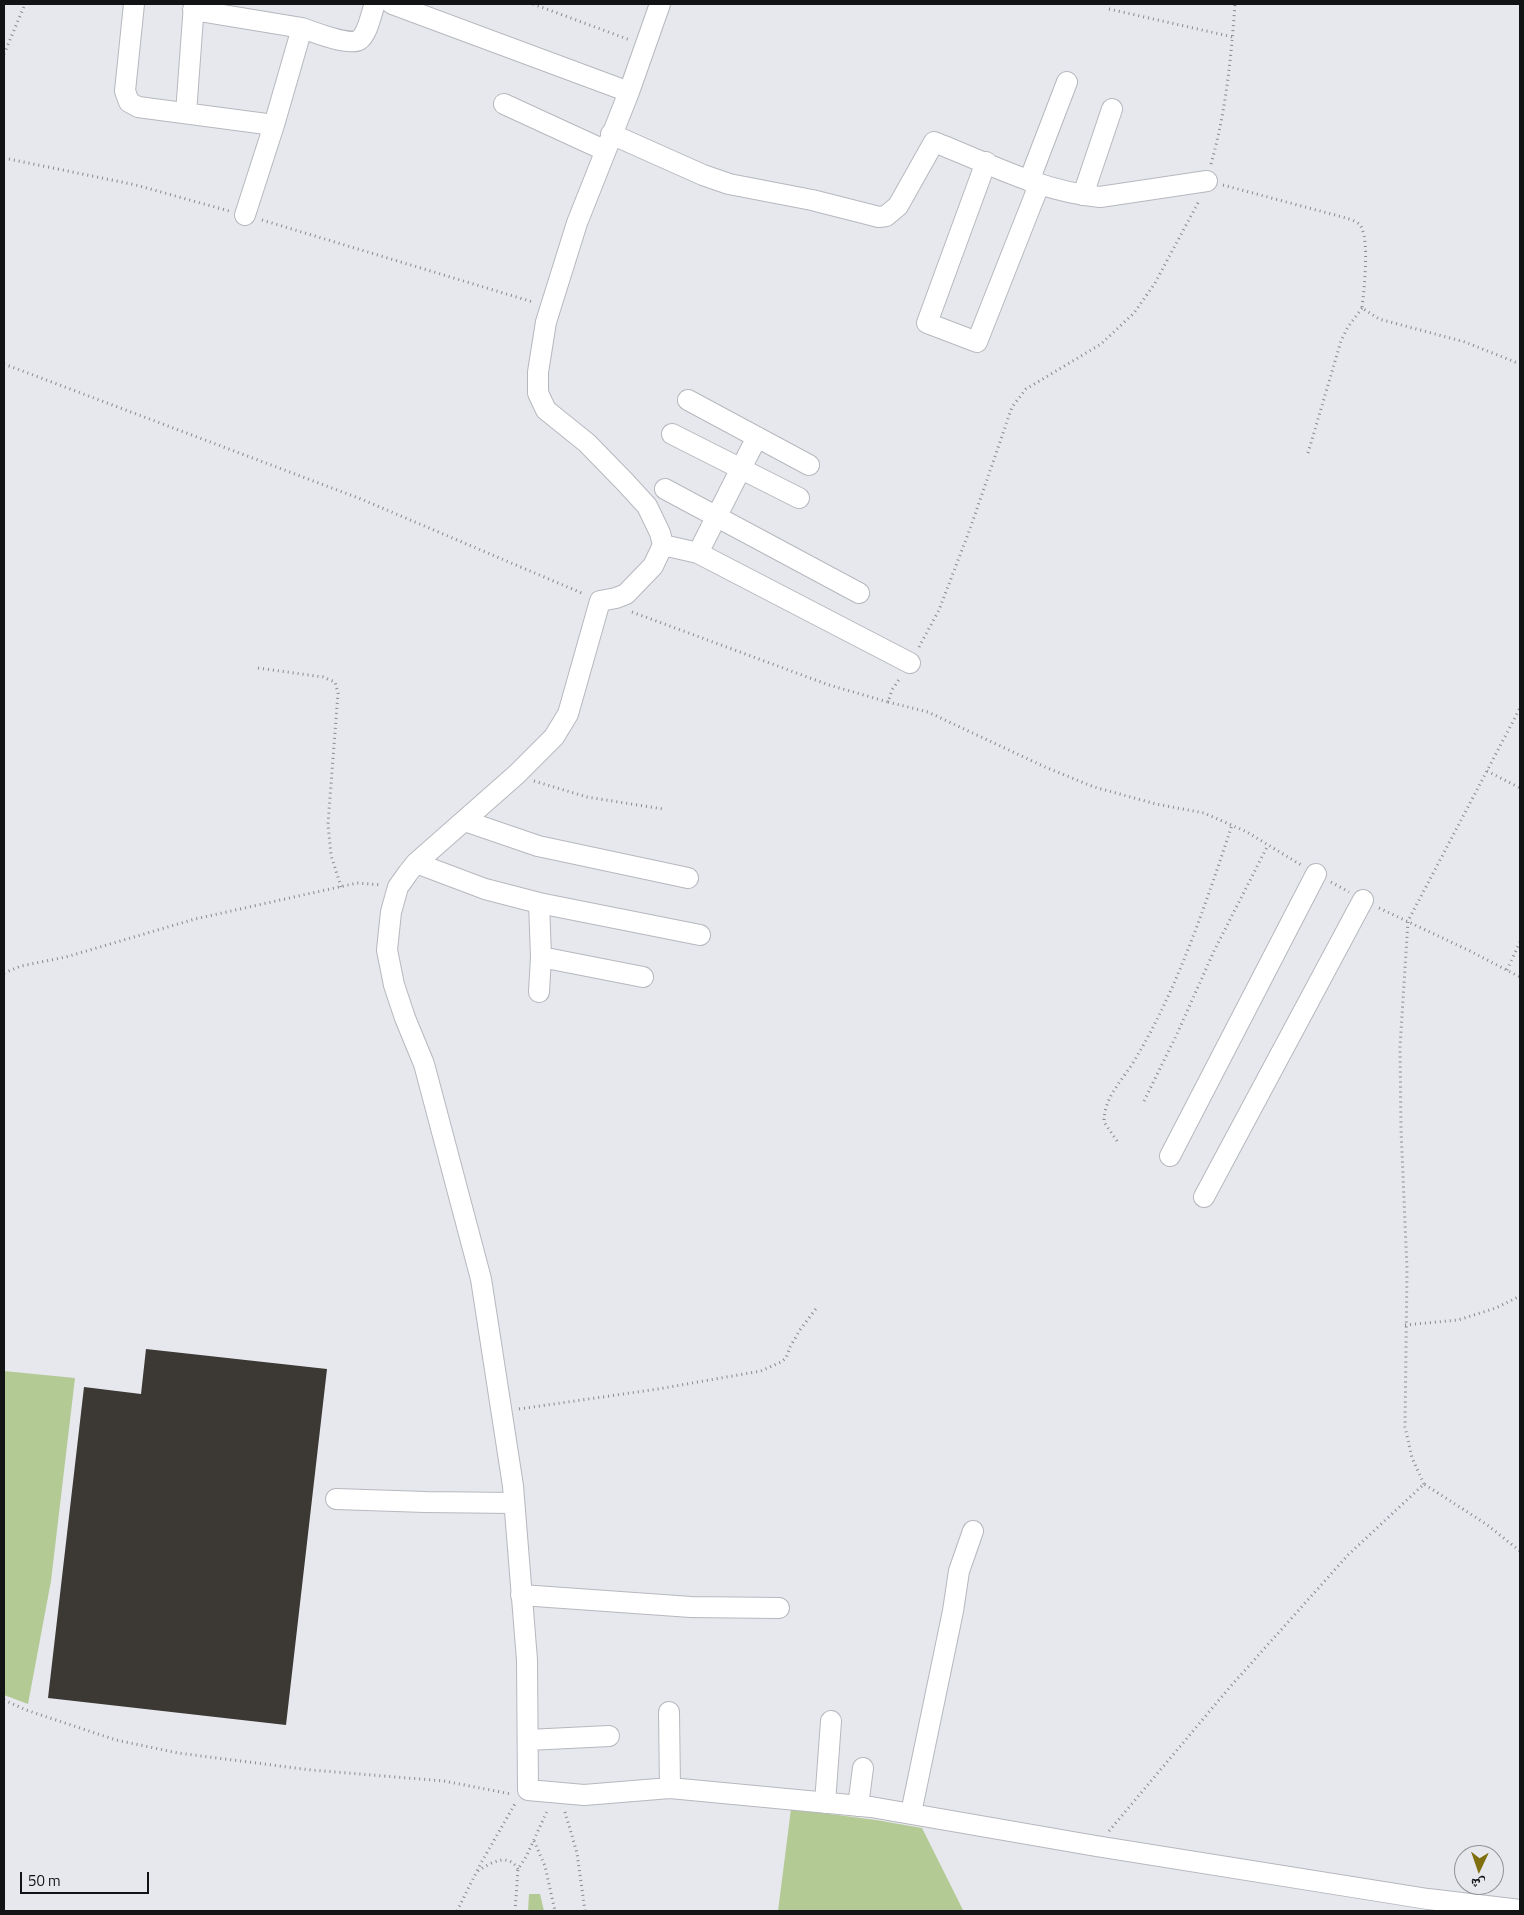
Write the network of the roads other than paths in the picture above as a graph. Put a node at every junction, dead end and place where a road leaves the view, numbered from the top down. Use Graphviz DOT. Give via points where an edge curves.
graph roads {
  1 [pos="134,4"];
  2 [pos="375,4"];
  3 [pos="392,4"];
  4 [pos="660,4"];
  5 [pos="193,7"];
  6 [pos="302,28"];
  7 [pos="1067,82"];
  8 [pos="629,92"];
  9 [pos="504,104"];
  10 [pos="1112,109"];
  11 [pos="186,113"];
  12 [pos="274,125"];
  13 [pos="608,142"];
  14 [pos="986,162"];
  15 [pos="1207,181"];
  16 [pos="1034,183"];
  17 [pos="1083,195"];
  18 [pos="245,215"];
  19 [pos="688,400"];
  20 [pos="672,434"];
  21 [pos="757,437"];
  22 [pos="809,465"];
  23 [pos="741,469"];
  24 [pos="665,489"];
  25 [pos="799,498"];
  26 [pos="717,517"];
  27 [pos="663,545"];
  28 [pos="698,553"];
  29 [pos="859,593"];
  30 [pos="910,663"];
  31 [pos="465,821"];
  32 [pos="416,863"];
  33 [pos="1316,874"];
  34 [pos="688,878"];
  35 [pos="1363,900"];
  36 [pos="539,903"];
  37 [pos="700,935"];
  38 [pos="541,957"];
  39 [pos="643,977"];
  40 [pos="539,992"];
  41 [pos="1170,1156"];
  42 [pos="1204,1197"];
  43 [pos="336,1499"];
  44 [pos="514,1503"];
  45 [pos="973,1531"];
  46 [pos="522,1595"];
  47 [pos="779,1608"];
  48 [pos="669,1712"];
  49 [pos="831,1721"];
  50 [pos="609,1736"];
  51 [pos="528,1740"];
  52 [pos="863,1768"];
  53 [pos="670,1788"];
  54 [pos="825,1803"];
  55 [pos="858,1806"];
  56 [pos="912,1813"];
  57 [pos="1520,1910"];
  1 -- 11 [label="street" via="125,91 129,102"];
  2 -- 6 [label="street" via="360,39 342,40"];
  3 -- 8 [label="street"];
  4 -- 8 [label="street"];
  5 -- 6 [label="street"];
  5 -- 11 [label="street"];
  6 -- 12 [label="street"];
  7 -- 16 [label="street"];
  8 -- 13 [label="street"];
  9 -- 13 [label="street"];
  10 -- 17 [label="street"];
  11 -- 12 [label="street"];
  12 -- 18 [label="street"];
  13 -- 14 [label="street" via="729,184 879,217 886,216 898,206 934,142"];
  13 -- 27 [label="street" via="550,307 538,372 538,393 546,410 586,443 647,506"];
  14 -- 16 [label="street"];
  14 -- 16 [label="street" via="926,323 977,342"];
  15 -- 17 [label="street" via="1100,197"];
  16 -- 17 [label="street"];
  19 -- 21 [label="street"];
  20 -- 23 [label="street"];
  21 -- 22 [label="street"];
  21 -- 23 [label="street"];
  23 -- 25 [label="street"];
  23 -- 26 [label="street"];
  24 -- 26 [label="street"];
  26 -- 28 [label="street"];
  26 -- 29 [label="street"];
  27 -- 28 [label="street"];
  27 -- 31 [label="street" via="653,566 626,594 600,600 568,714 554,737"];
  28 -- 30 [label="street"];
  31 -- 32 [label="street"];
  31 -- 34 [label="street" via="538,846"];
  32 -- 36 [label="street" via="485,889"];
  32 -- 44 [label="street" via="398,887 391,912 387,950 394,985 424,1064 481,1279"];
  33 -- 41 [label="street"];
  35 -- 42 [label="street"];
  36 -- 37 [label="street"];
  36 -- 38 [label="street"];
  38 -- 39 [label="street"];
  38 -- 40 [label="street"];
  43 -- 44 [label="street"];
  44 -- 46 [label="street"];
  45 -- 56 [label="street" via="959,1571"];
  46 -- 47 [label="street" via="691,1607"];
  46 -- 51 [label="street"];
  48 -- 53 [label="street"];
  49 -- 54 [label="street"];
  50 -- 51 [label="street"];
  51 -- 53 [label="street" via="528,1790 560,1798"];
  52 -- 55 [label="street"];
  53 -- 54 [label="street"];
  54 -- 55 [label="street"];
  55 -- 56 [label="street"];
  56 -- 57 [label="street" via="1011,1833 1428,1899"];
}
